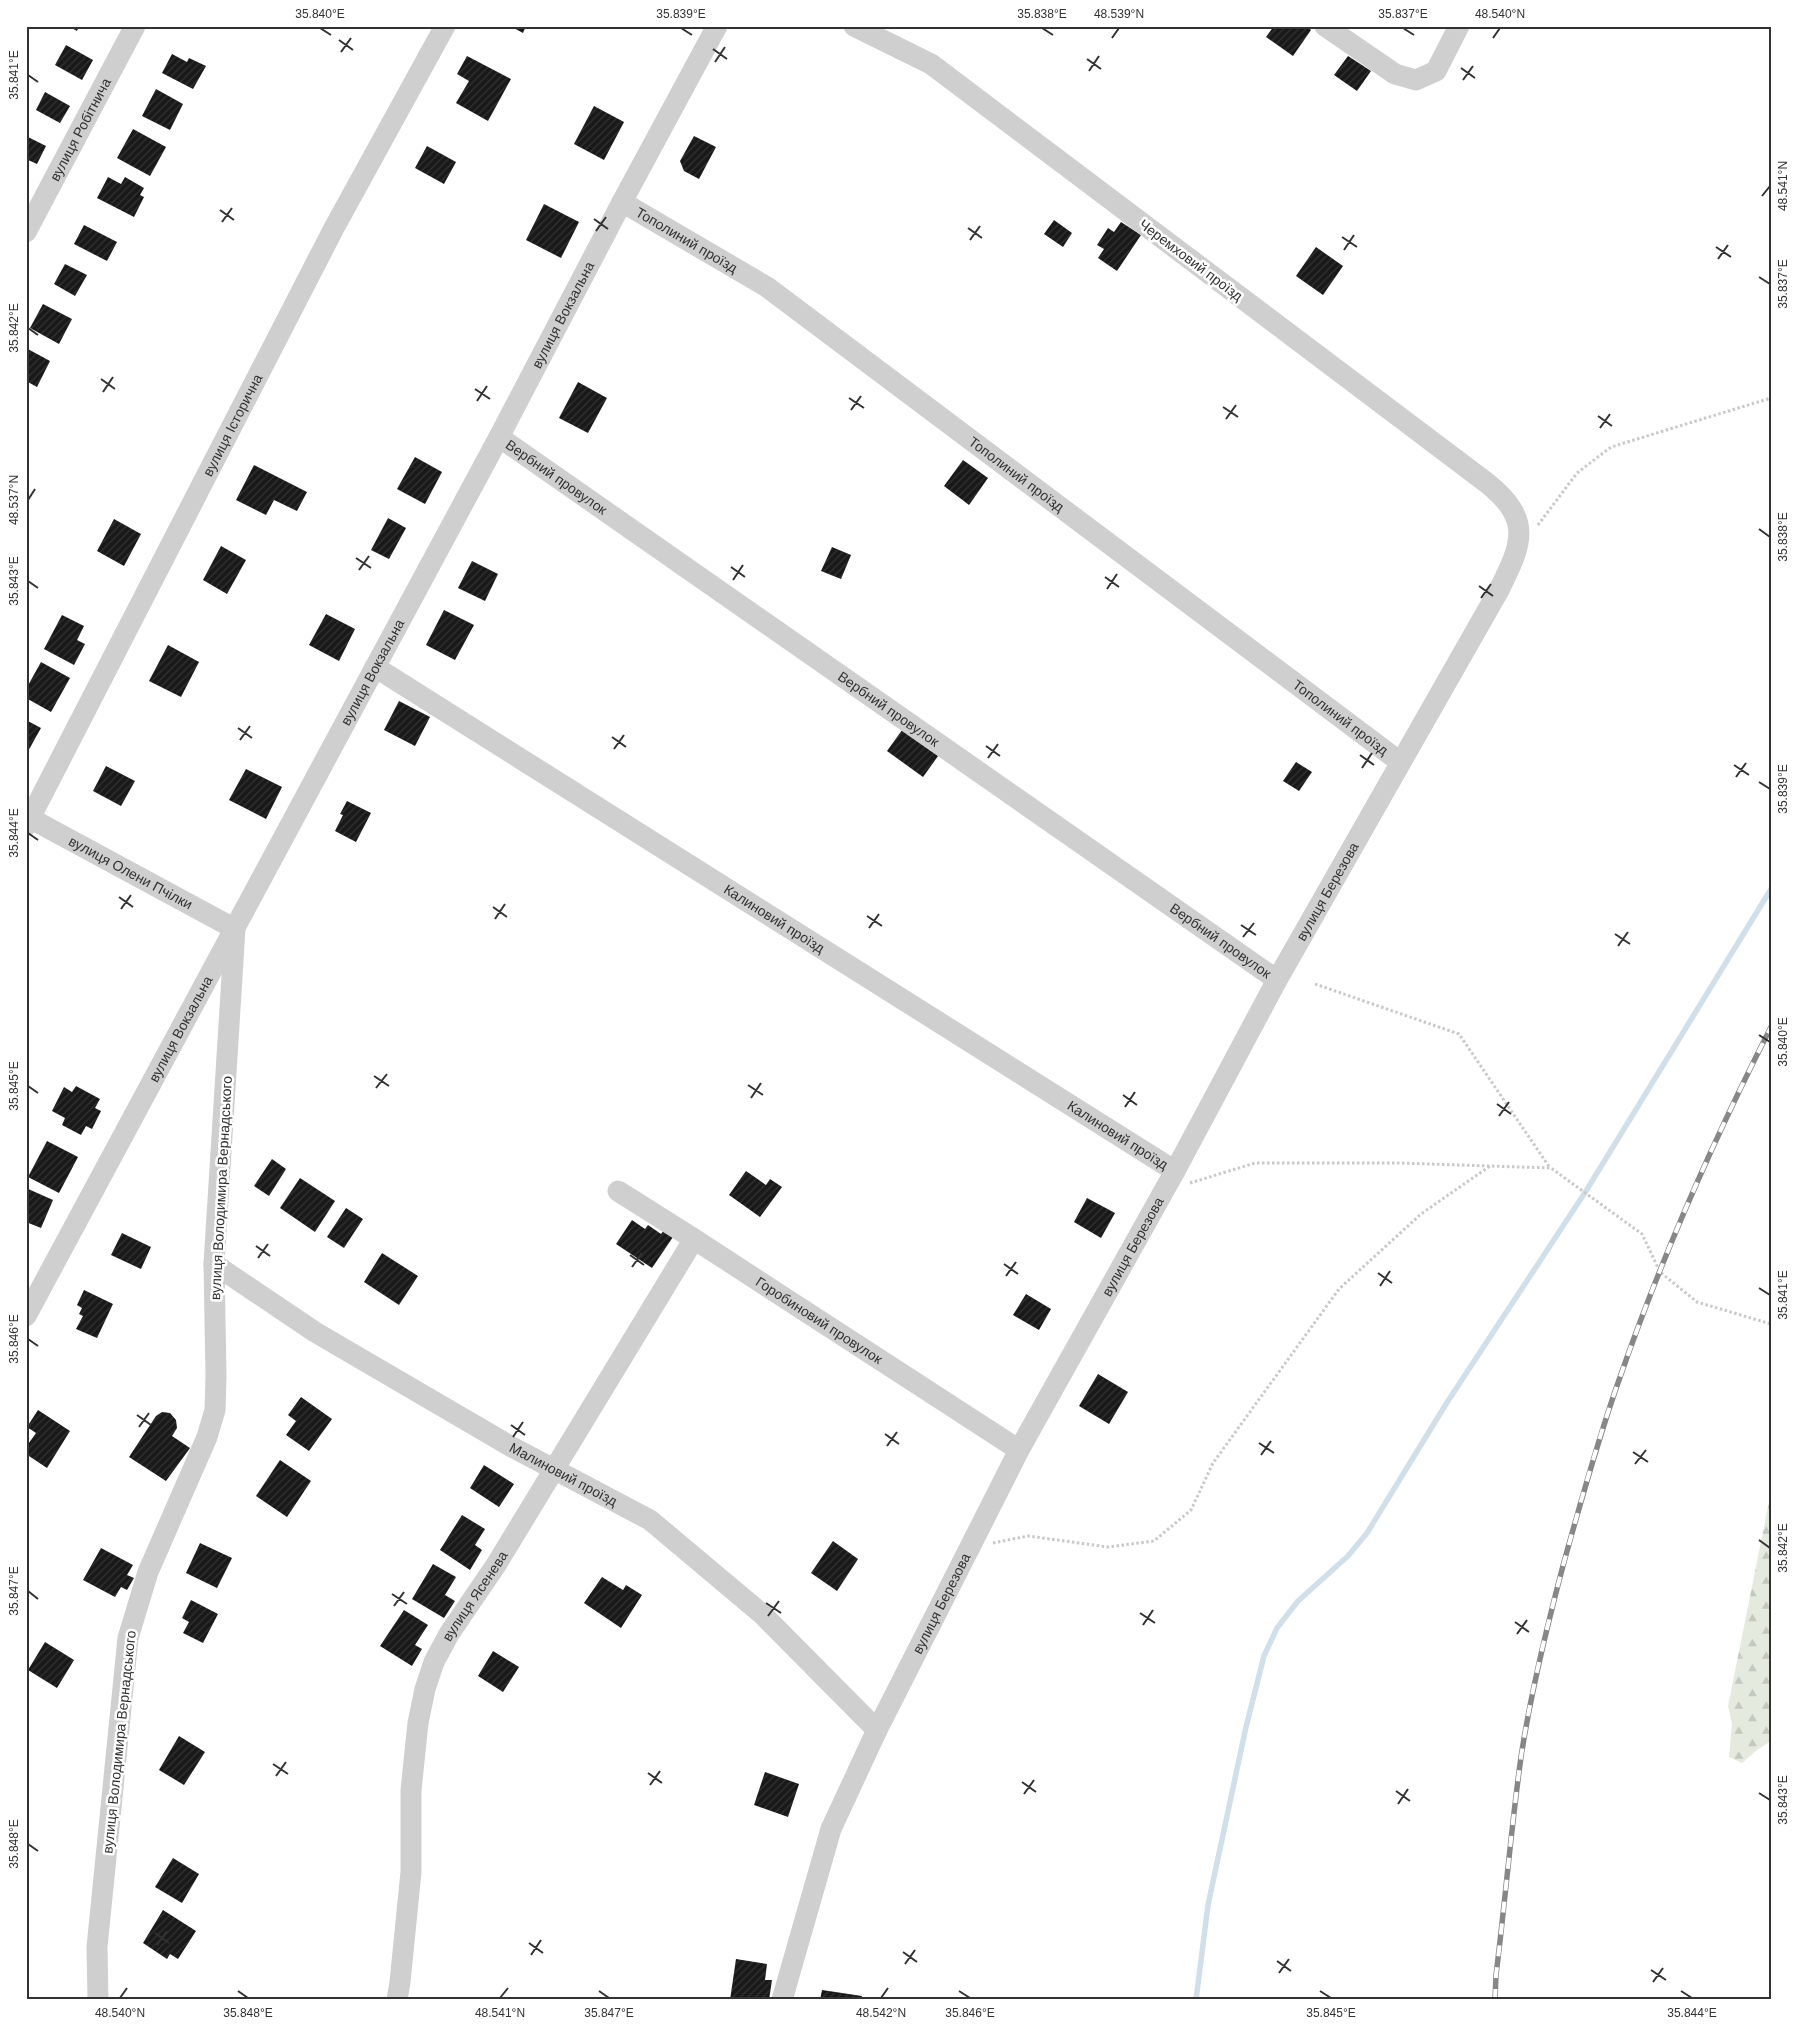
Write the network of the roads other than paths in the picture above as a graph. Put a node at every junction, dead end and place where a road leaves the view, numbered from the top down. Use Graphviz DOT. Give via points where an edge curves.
graph roads {
  1 [pos="135,26"];
  2 [pos="445,26"];
  3 [pos="717,26"];
  4 [pos="854,26"];
  5 [pos="1325,26"];
  6 [pos="1459,26"];
  7 [pos="622,202"];
  8 [pos="26,232"];
  9 [pos="499,437"];
  10 [pos="1515,513"];
  11 [pos="375,667"];
  12 [pos="1400,762"];
  13 [pos="28,820"];
  14 [pos="235,929"];
  15 [pos="1277,980"];
  16 [pos="1175,1171"];
  17 [pos="618,1191"];
  18 [pos="694,1239"];
  19 [pos="214,1264"];
  20 [pos="26,1316"];
  21 [pos="1019,1450"];
  22 [pos="553,1470"];
  23 [pos="877,1730"];
  24 [pos="98,2000"];
  25 [pos="396,2000"];
  26 [pos="782,2000"];
  1 -- 8 [label="street, вулиця Робітнича"];
  2 -- 13 [label="street, вулиця Історична" via="334,228"];
  3 -- 7 [label="street, вулиця Вокзальна"];
  4 -- 10 [label="street, Черемховий проїзд" via="931,64 1488,483 1504,496"];
  5 -- 6 [label="street" via="1395,74 1416,80 1436,71"];
  7 -- 9 [label="street, вулиця Вокзальна"];
  7 -- 12 [label="street, Тополиний проїзд" via="767,287"];
  9 -- 11 [label="street, вулиця Вокзальна"];
  9 -- 15 [label="street, Вербний провулок"];
  10 -- 12 [label="street, вулиця Березова" via="1520,534 1515,557"];
  11 -- 14 [label="street, вулиця Вокзальна"];
  11 -- 16 [label="street, Калиновий проїзд"];
  12 -- 15 [label="street, вулиця Березова"];
  13 -- 14 [label="street, вулиця Олени Пчілки"];
  14 -- 19 [label="street, вулиця Володимира Вернадського"];
  14 -- 20 [label="street, вулиця Вокзальна"];
  15 -- 16 [label="street, вулиця Березова"];
  16 -- 21 [label="street, вулиця Березова"];
  17 -- 18 [label="street, Горобиновий провулок"];
  18 -- 21 [label="street, Горобиновий провулок"];
  18 -- 22 [label="street, вулиця Ясенева"];
  19 -- 22 [label="street, Малиновий проїзд" via="315,1332"];
  19 -- 24 [label="street, вулиця Володимира Вернадського" via="214,1410 207,1436 148,1572 128,1638 97,1947"];
  21 -- 23 [label="street, вулиця Березова"];
  22 -- 23 [label="street, Малиновий проїзд" via="650,1520 763,1615"];
  22 -- 25 [label="street, вулиця Ясенева" via="496,1565 449,1634 434,1662 425,1689 418,1724 412,1790 411,1872"];
  23 -- 26 [label="street, вулиця Березова" via="831,1829"];
}
